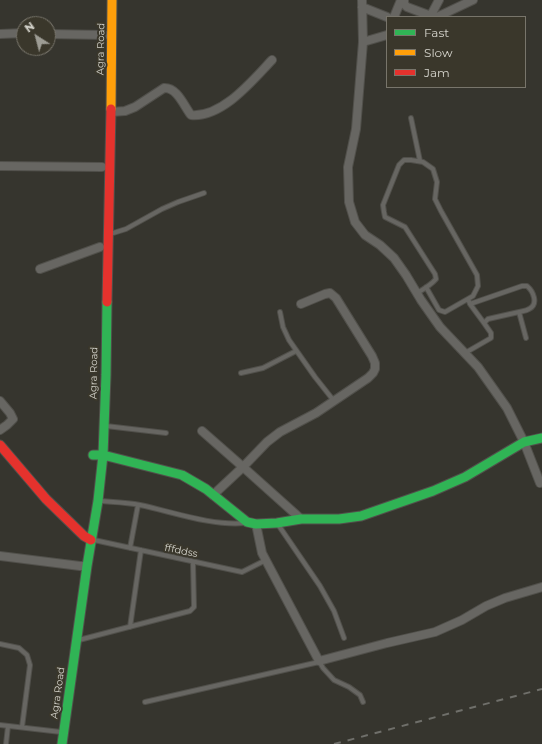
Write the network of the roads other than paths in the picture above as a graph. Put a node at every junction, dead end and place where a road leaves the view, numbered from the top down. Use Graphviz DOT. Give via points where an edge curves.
graph roads {
  1 [pos="106,0"];
  2 [pos="112,0"];
  3 [pos="403,0"];
  4 [pos="439,0"];
  5 [pos="473,0"];
  6 [pos="362,3"];
  7 [pos="386,16"];
  8 [pos="395,16"];
  9 [pos="431,16"];
  10 [pos="433,16"];
  11 [pos="435,16"];
  12 [pos="0,34"];
  13 [pos="16,34"];
  14 [pos="56,34"];
  15 [pos="386,34"];
  16 [pos="105,35"];
  17 [pos="363,42"];
  18 [pos="272,60"];
  19 [pos="111,112"];
  20 [pos="410,118"];
  21 [pos="420,162"];
  22 [pos="0,166"];
  23 [pos="102,168"];
  24 [pos="204,193"];
  25 [pos="108,235"];
  26 [pos="100,247"];
  27 [pos="40,269"];
  28 [pos="426,287"];
  29 [pos="417,293"];
  30 [pos="468,299"];
  31 [pos="301,304"];
  32 [pos="470,304"];
  33 [pos="280,312"];
  34 [pos="519,312"];
  35 [pos="484,323"];
  36 [pos="98,332"];
  37 [pos="526,338"];
  38 [pos="296,351"];
  39 [pos="465,353"];
  40 [pos="241,373"];
  41 [pos="0,401"];
  42 [pos="334,401"];
  43 [pos="104,425"];
  44 [pos="0,430"];
  45 [pos="202,431"];
  46 [pos="166,433"];
  47 [pos="542,438"];
  48 [pos="524,442"];
  49 [pos="0,445"];
  50 [pos="93,454"];
  51 [pos="103,455"];
  52 [pos="243,467"];
  53 [pos="540,483"];
  54 [pos="213,495"];
  55 [pos="98,501"];
  56 [pos="138,504"];
  57 [pos="301,519"];
  58 [pos="86,520"];
  59 [pos="252,523"];
  60 [pos="277,523"];
  61 [pos="88,538"];
  62 [pos="130,548"];
  63 [pos="141,550"];
  64 [pos="0,556"];
  65 [pos="266,560"];
  66 [pos="193,562"];
  67 [pos="83,566"];
  68 [pos="542,587"];
  69 [pos="130,627"];
  70 [pos="344,638"];
  71 [pos="76,641"];
  72 [pos="0,644"];
  73 [pos="319,662"];
  74 [pos="145,702"];
  75 [pos="363,702"];
  76 [pos="0,725"];
  77 [pos="8,726"];
  78 [pos="22,728"];
  79 [pos="59,732"];
  80 [pos="6,744"];
  81 [pos="54,744"];
  82 [pos="62,744"];
  1 -- 16 [label="main road, Agra Road"];
  2 -- 19 [label="main road, Agra Road"];
  3 -- 8 [label="street"];
  3 -- 9 [label="street" via="407,6"];
  4 -- 10 [label="street"];
  5 -- 11 [label="street"];
  6 -- 7 [label="street"];
  6 -- 17 [label="street"];
  12 -- 13 [label="street"];
  14 -- 16 [label="street"];
  15 -- 17 [label="street"];
  16 -- 23 [label="main road, Agra Road"];
  17 -- 29 [label="street" via="356,129 348,167 349,202 355,222 364,235 394,258"];
  18 -- 19 [label="street" via="235,97 206,114 191,115 178,96 168,88 135,107"];
  19 -- 25 [label="main road, Agra Road"];
  20 -- 21 [label="lane"];
  21 -- 28 [label="lane" via="404,160 399,165 383,205 385,217 406,227 435,274 436,279"];
  21 -- 30 [label="lane" via="433,170 437,182 435,199 477,275 478,286 473,296"];
  22 -- 23 [label="street"];
  23 -- 26 [label="main road, Agra Road"];
  24 -- 25 [label="lane" via="162,209 126,229"];
  25 -- 43 [label="main road, Agra Road"];
  26 -- 27 [label="street"];
  26 -- 36 [label="main road, Agra Road"];
  28 -- 29 [label="lane"];
  28 -- 30 [label="lane" via="439,310 445,312"];
  29 -- 39 [label="street" via="440,327"];
  30 -- 32 [label="lane"];
  31 -- 42 [label="street" via="325,294 336,298 375,363 375,369 368,378"];
  32 -- 34 [label="lane" via="527,286 531,289 535,302 533,307"];
  32 -- 35 [label="lane"];
  33 -- 38 [label="lane" via="283,327"];
  34 -- 35 [label="lane" via="488,319"];
  34 -- 37 [label="lane"];
  35 -- 39 [label="lane" via="491,333 491,338"];
  38 -- 40 [label="lane" via="263,368"];
  38 -- 42 [label="lane"];
  39 -- 48 [label="street" via="507,408"];
  41 -- 44 [label="street" via="13,419"];
  42 -- 52 [label="street" via="280,432"];
  43 -- 46 [label="lane"];
  43 -- 51 [label="main road, Agra Road"];
  45 -- 52 [label="street"];
  47 -- 48 [label="main road"];
  48 -- 53 [label="street"];
  48 -- 57 [label="main road" via="465,477 402,502 361,516"];
  49 -- 61 [label="main road" via="46,499"];
  50 -- 51 [label="main road"];
  51 -- 54 [label="main road" via="182,475"];
  51 -- 55 [label="main road, Agra Road"];
  52 -- 54 [label="street"];
  52 -- 57 [label="street"];
  54 -- 59 [label="main road"];
  55 -- 56 [label="lane"];
  55 -- 61 [label="main road, Agra Road"];
  56 -- 59 [label="lane" via="215,522"];
  56 -- 62 [label="lane"];
  57 -- 60 [label="main road"];
  58 -- 61 [label="main road"];
  59 -- 60 [label="main road"];
  59 -- 65 [label="street"];
  60 -- 70 [label="lane" via="320,586 334,611"];
  61 -- 62 [label="lane, fffddss"];
  61 -- 67 [label="main road"];
  62 -- 63 [label="lane, fffddss"];
  63 -- 66 [label="lane, fffddss"];
  63 -- 69 [label="lane"];
  64 -- 67 [label="street"];
  65 -- 66 [label="lane, fffddss" via="242,572"];
  65 -- 73 [label="street"];
  66 -- 69 [label="lane" via="194,607 190,612"];
  67 -- 71 [label="main road, Agra Road"];
  67 -- 79 [label="main road"];
  68 -- 73 [label="street" via="505,598 435,632"];
  69 -- 71 [label="lane"];
  71 -- 79 [label="main road, Agra Road"];
  72 -- 78 [label="lane" via="19,648 27,655 30,665"];
  73 -- 74 [label="lane"];
  73 -- 75 [label="lane" via="334,680 360,695"];
  76 -- 77 [label="lane"];
  77 -- 78 [label="lane"];
  77 -- 80 [label="lane"];
  78 -- 79 [label="lane"];
  79 -- 81 [label="main road"];
  79 -- 82 [label="main road, Agra Road"];
}
